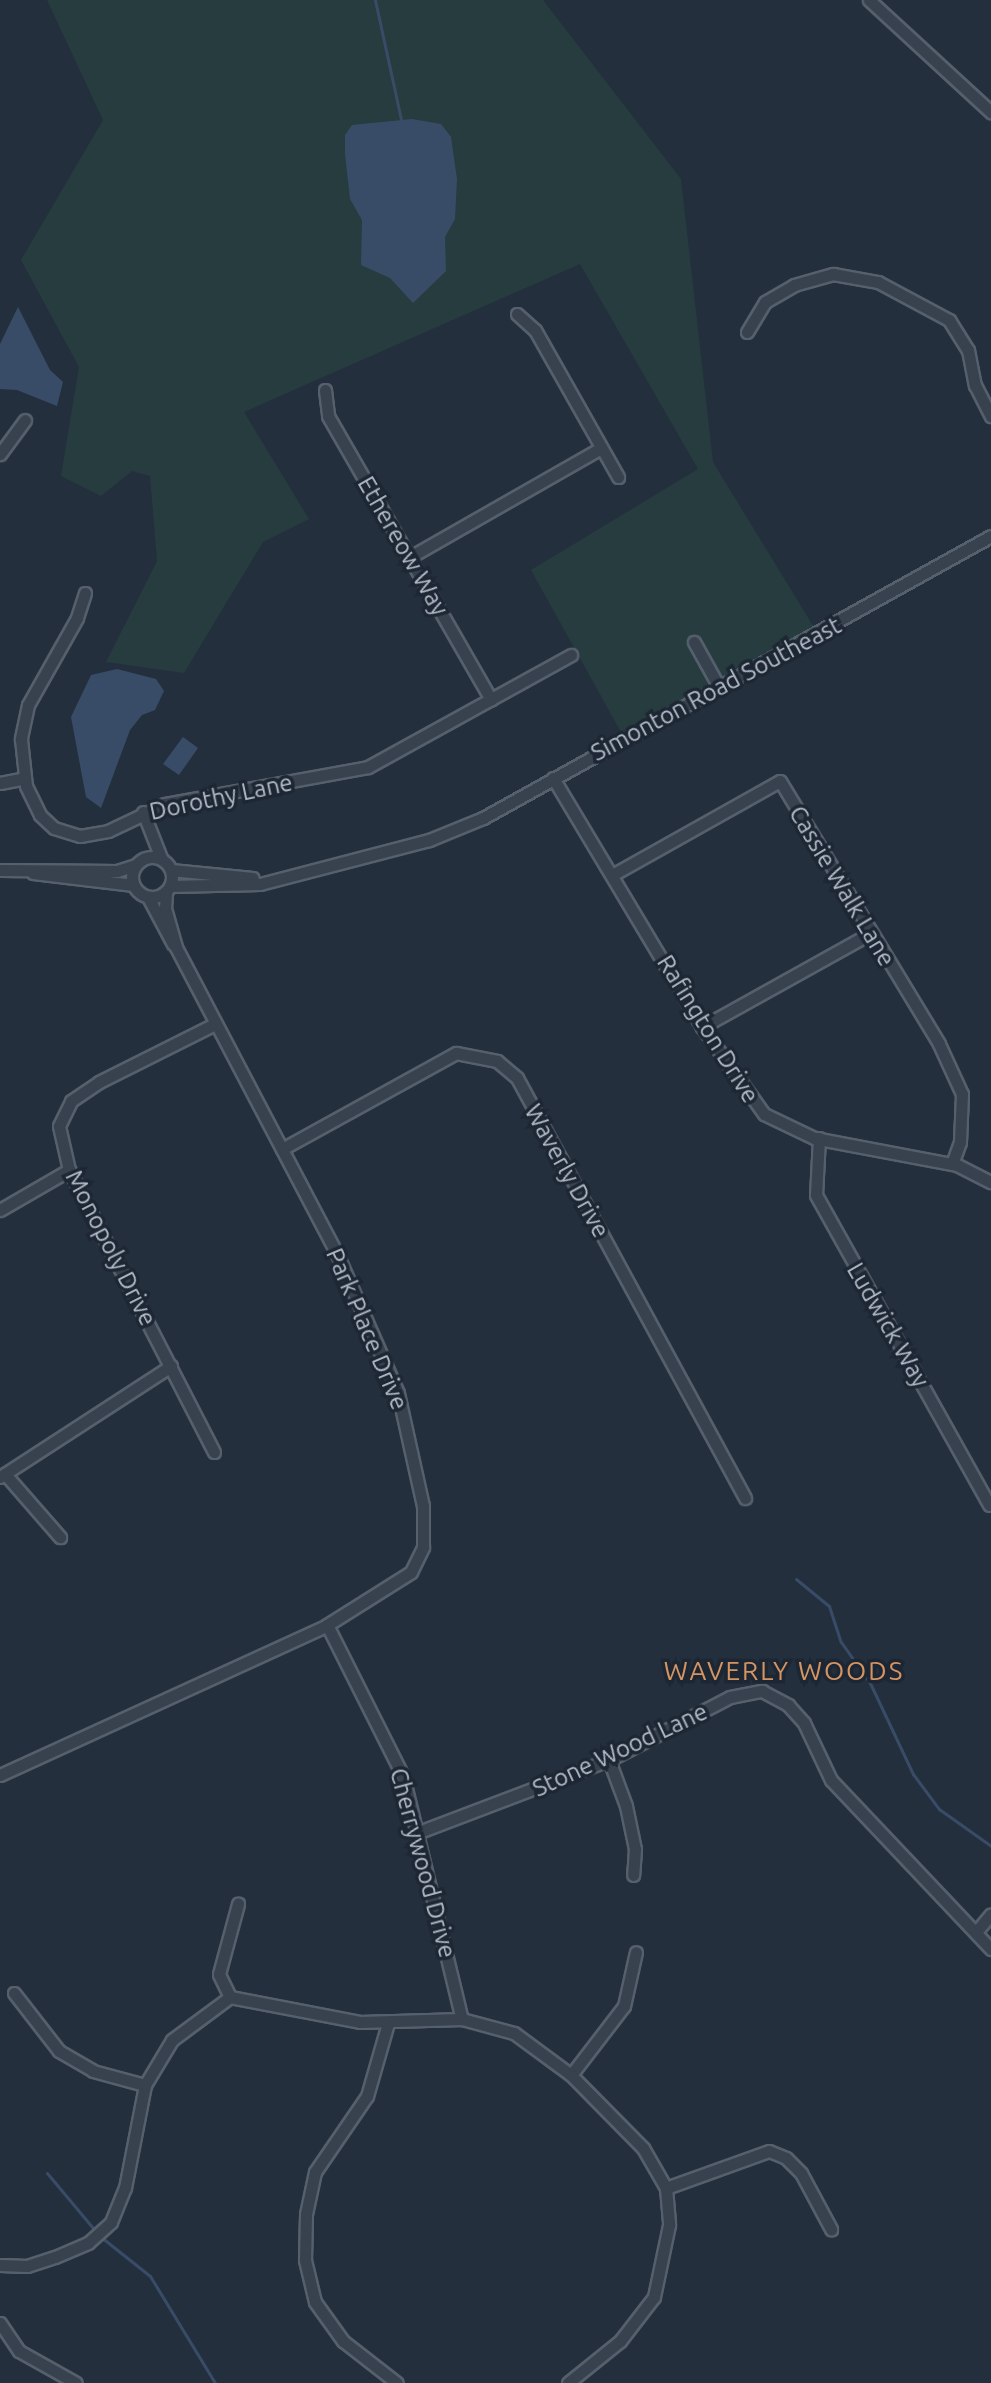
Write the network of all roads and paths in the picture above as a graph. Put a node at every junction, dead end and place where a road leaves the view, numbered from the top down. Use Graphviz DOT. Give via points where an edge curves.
graph roads {
  1 [pos="869,0"];
  2 [pos="991,112"];
  3 [pos="517,314"];
  4 [pos="747,332"];
  5 [pos="325,390"];
  6 [pos="991,416"];
  7 [pos="25,420"];
  8 [pos="601,448"];
  9 [pos="0,454"];
  10 [pos="618,477"];
  11 [pos="991,536"];
  12 [pos="410,557"];
  13 [pos="85,593"];
  14 [pos="694,642"];
  15 [pos="571,655"];
  16 [pos="719,687"];
  17 [pos="491,700"];
  18 [pos="25,778"];
  19 [pos="553,778"];
  20 [pos="0,783"];
  21 [pos="143,812"];
  22 [pos="148,832"];
  23 [pos="161,858"];
  24 [pos="138,862"];
  25 [pos="0,870"];
  26 [pos="17,870"];
  27 [pos="171,870"];
  28 [pos="614,874"];
  29 [pos="270,880"];
  30 [pos="133,885"];
  31 [pos="168,889"];
  32 [pos="148,897"];
  33 [pos="869,934"];
  34 [pos="176,947"];
  35 [pos="215,1024"];
  36 [pos="702,1027"];
  37 [pos="819,1138"];
  38 [pos="282,1149"];
  39 [pos="952,1164"];
  40 [pos="69,1170"];
  41 [pos="991,1182"];
  42 [pos="0,1210"];
  43 [pos="171,1366"];
  44 [pos="214,1452"];
  45 [pos="2,1475"];
  46 [pos="745,1498"];
  47 [pos="989,1505"];
  48 [pos="60,1537"];
  49 [pos="327,1625"];
  50 [pos="609,1760"];
  51 [pos="0,1775"];
  52 [pos="419,1832"];
  53 [pos="633,1875"];
  54 [pos="238,1904"];
  55 [pos="991,1914"];
  56 [pos="976,1932"];
  57 [pos="991,1949"];
  58 [pos="636,1952"];
  59 [pos="14,1993"];
  60 [pos="230,1997"];
  61 [pos="462,2019"];
  62 [pos="388,2023"];
  63 [pos="571,2075"];
  64 [pos="145,2085"];
  65 [pos="666,2188"];
  66 [pos="831,2229"];
  67 [pos="1,2269"];
  68 [pos="0,2323"];
  69 [pos="76,2383"];
  70 [pos="397,2383"];
  71 [pos="568,2383"];
  1 -- 2 [label="street"];
  3 -- 8 [label="street" via="535,330"];
  4 -- 6 [label="street" via="765,302 794,285 833,274 878,282 949,320 968,350 975,385"];
  5 -- 12 [label="street, Ethereow Way" via="328,416"];
  7 -- 9 [label="street"];
  8 -- 10 [label="street"];
  8 -- 12 [label="street"];
  11 -- 16 [label="street, Simonton Road Southeast"];
  12 -- 17 [label="street, Ethereow Way"];
  13 -- 18 [label="street, Dorothy Lane" via="23,718"];
  14 -- 16 [label="street"];
  15 -- 17 [label="street, Dorothy Lane"];
  16 -- 19 [label="street, Simonton Road Southeast"];
  17 -- 21 [label="street, Dorothy Lane" via="368,767"];
  18 -- 20 [label="street"];
  18 -- 21 [label="street, Dorothy Lane" via="40,815 68,833 93,835"];
  19 -- 28 [label="street, Rafington Drive"];
  19 -- 29 [label="street, Simonton Road Southeast" via="483,818 429,840"];
  21 -- 22 [label="street"];
  22 -- 23 [label="street"];
  22 -- 24 [label="street"];
  23 -- 24 [label="street"];
  23 -- 27 [label="street"];
  24 -- 26 [label="street" via="117,871"];
  24 -- 30 [label="street"];
  25 -- 26 [label="street"];
  26 -- 30 [label="street"];
  27 -- 29 [label="street"];
  27 -- 31 [label="street"];
  28 -- 33 [label="street, Cassie Walk Lane" via="780,781"];
  28 -- 36 [label="street, Rafington Drive"];
  29 -- 31 [label="street"];
  30 -- 32 [label="street"];
  31 -- 32 [label="street"];
  31 -- 34 [label="street, Park Place Drive" via="164,904"];
  32 -- 34 [label="street, Park Place Drive"];
  33 -- 36 [label="street"];
  33 -- 39 [label="street, Cassie Walk Lane" via="939,1044 962,1094 960,1142"];
  34 -- 35 [label="street, Park Place Drive"];
  35 -- 38 [label="street, Park Place Drive"];
  35 -- 40 [label="street, Monopoly Drive" via="71,1101 59,1126"];
  36 -- 37 [label="street, Rafington Drive" via="764,1114 783,1127"];
  37 -- 39 [label="street, Rafington Drive"];
  37 -- 47 [label="street, Ludwick Way" via="816,1195"];
  38 -- 46 [label="street, Waverly Drive" via="456,1053 497,1061 517,1078"];
  38 -- 49 [label="street, Park Place Drive" via="337,1254 398,1393 423,1506 423,1547 411,1572"];
  39 -- 41 [label="street, Rafington Drive"];
  40 -- 42 [label="street"];
  40 -- 43 [label="street, Monopoly Drive"];
  43 -- 44 [label="street, Monopoly Drive"];
  43 -- 45 [label="street"];
  45 -- 48 [label="street"];
  49 -- 51 [label="street, Park Place Drive"];
  49 -- 52 [label="street, Cherrywood Drive" via="386,1737"];
  50 -- 52 [label="street, Stone Wood Lane"];
  50 -- 53 [label="street" via="635,1849"];
  50 -- 56 [label="street, Stone Wood Lane" via="730,1697 762,1691 775,1696 804,1723 841,1792"];
  52 -- 61 [label="street, Cherrywood Drive"];
  54 -- 60 [label="street" via="219,1974"];
  55 -- 56 [label="street"];
  56 -- 57 [label="street, Stone Wood Lane"];
  58 -- 63 [label="street" via="624,2006"];
  59 -- 64 [label="street" via="59,2051 93,2071"];
  60 -- 62 [label="street"];
  60 -- 64 [label="street" via="172,2040"];
  61 -- 62 [label="street"];
  61 -- 63 [label="street" via="514,2033"];
  62 -- 70 [label="street" via="367,2096 315,2172 306,2214 305,2260 315,2302 343,2341"];
  63 -- 65 [label="street" via="643,2148"];
  64 -- 67 [label="street" via="125,2188 111,2222 88,2243 27,2266"];
  65 -- 66 [label="street" via="769,2151 801,2173"];
  65 -- 71 [label="street" via="669,2225 654,2297 620,2341"];
  68 -- 69 [label="street" via="19,2351"];
}
